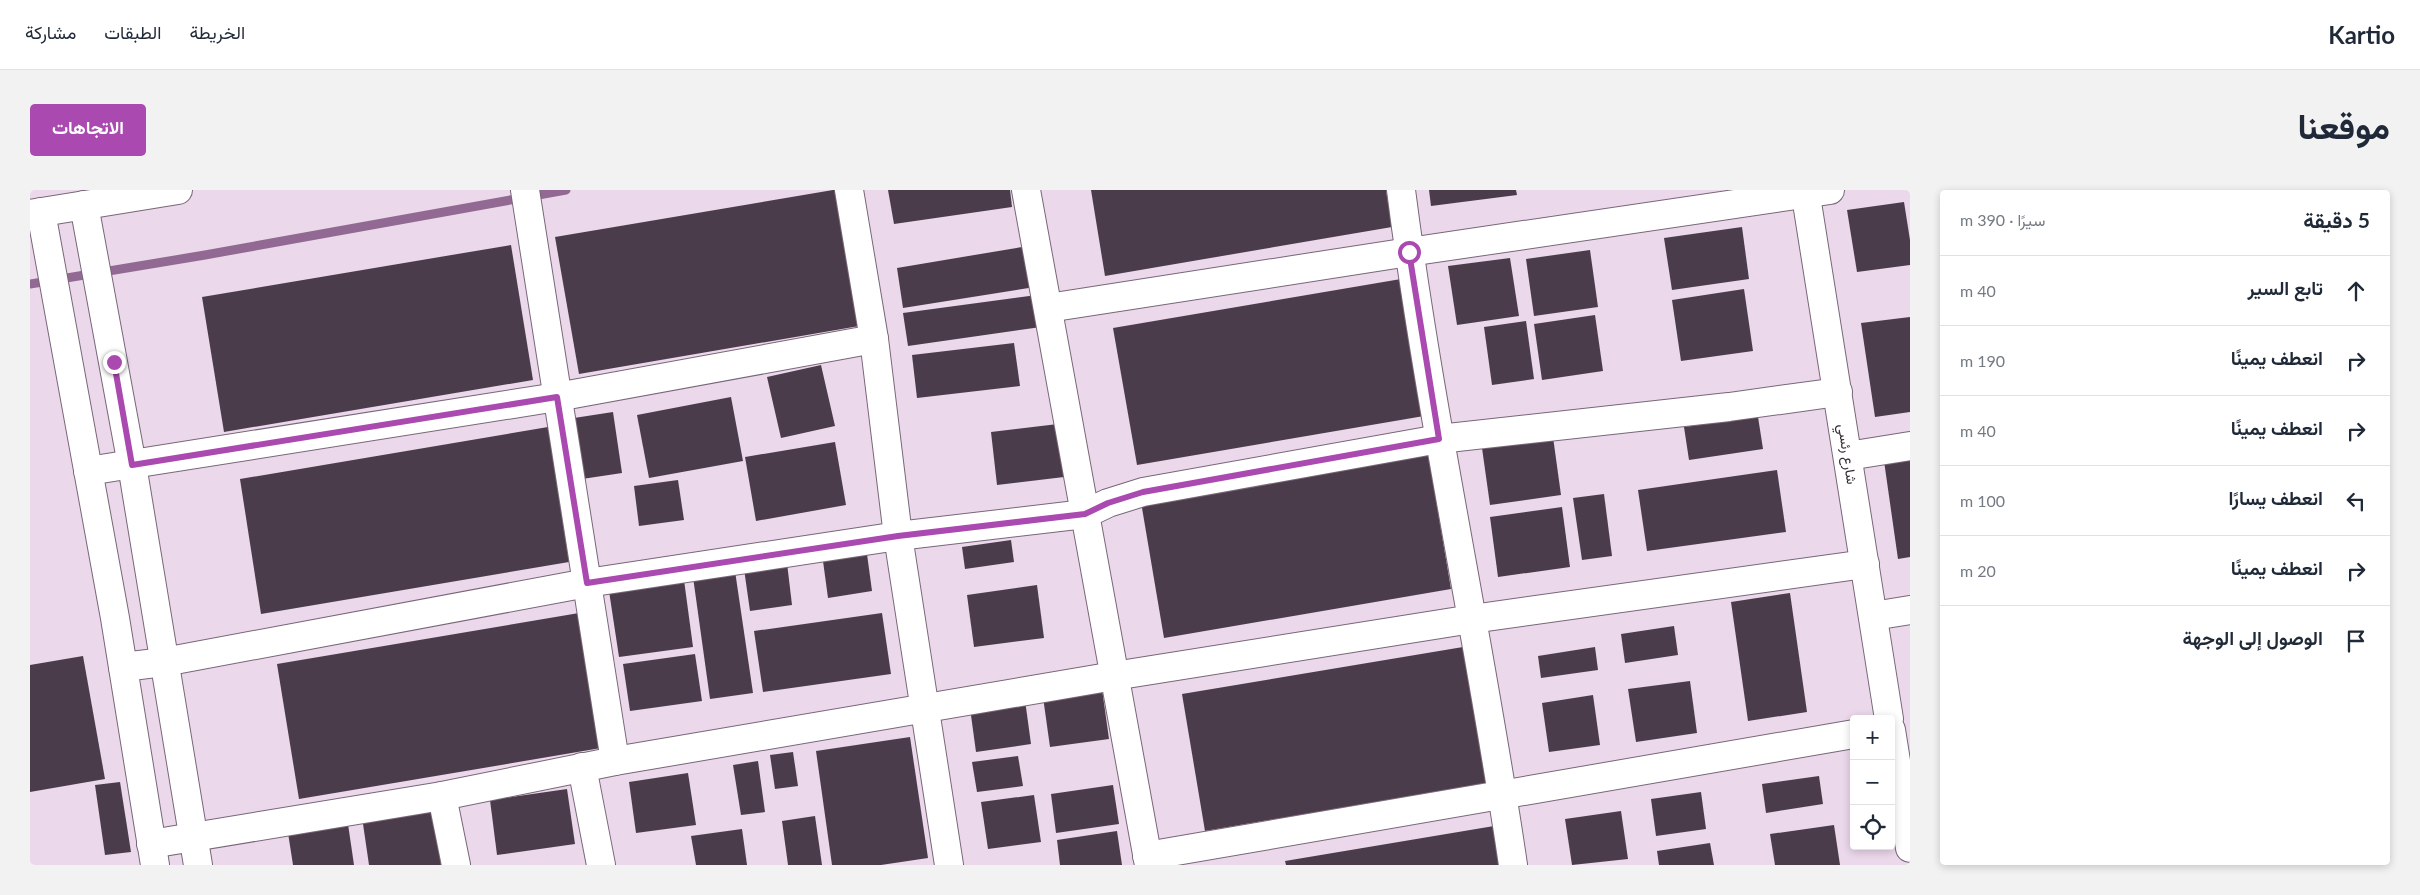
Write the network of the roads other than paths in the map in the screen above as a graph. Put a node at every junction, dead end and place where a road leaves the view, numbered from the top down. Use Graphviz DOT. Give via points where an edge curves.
graph roads {
  1 [pos="178,190"];
  2 [pos="525,190"];
  3 [pos="849,190"];
  4 [pos="1026,190"];
  5 [pos="1401,190"];
  6 [pos="1814,191"];
  7 [pos="84,206"];
  8 [pos="35,213"];
  9 [pos="1409,252"];
  10 [pos="1048,308"];
  11 [pos="874,339"];
  12 [pos="1838,392"];
  13 [pos="557,397"];
  14 [pos="1439,439"];
  15 [pos="1910,446"];
  16 [pos="1848,456"];
  17 [pos="132,465"];
  18 [pos="88,471"];
  19 [pos="1085,514"];
  20 [pos="898,536"];
  21 [pos="1865,564"];
  22 [pos="587,583"];
  23 [pos="1910,610"];
  24 [pos="1873,616"];
  25 [pos="1472,619"];
  26 [pos="164,662"];
  27 [pos="123,667"];
  28 [pos="1114,676"];
  29 [pos="924,709"];
  30 [pos="1889,715"];
  31 [pos="1850,735"];
  32 [pos="1895,740"];
  33 [pos="615,760"];
  34 [pos="1903,760"];
  35 [pos="582,767"];
  36 [pos="1503,793"];
  37 [pos="442,796"];
  38 [pos="193,837"];
  39 [pos="1910,848"];
  40 [pos="153,855"];
  41 [pos="1148,861"];
  42 [pos="198,865"];
  43 [pos="456,865"];
  44 [pos="601,865"];
  45 [pos="949,865"];
  46 [pos="1513,865"];
  1 -- 7 [label="main road"];
  2 -- 13 [label="main road"];
  3 -- 11 [label="main road"];
  4 -- 10 [label="main road"];
  5 -- 9 [label="main road"];
  6 -- 9 [label="main road"];
  6 -- 12 [label="main road, شارع رئسي"];
  7 -- 8 [label="main road"];
  7 -- 17 [label="main road"];
  8 -- 18 [label="main road"];
  9 -- 10 [label="main road"];
  9 -- 14 [label="main road"];
  10 -- 19 [label="main road"];
  11 -- 13 [label="main road"];
  11 -- 20 [label="main road"];
  12 -- 14 [label="main road"];
  12 -- 16 [label="main road, شارع رئسي"];
  13 -- 17 [label="main road"];
  13 -- 22 [label="main road"];
  14 -- 19 [label="main road" via="1143,492"];
  14 -- 25 [label="main road"];
  15 -- 16 [label="main road"];
  16 -- 21 [label="main road, شارع رئسي"];
  17 -- 18 [label="main road"];
  17 -- 26 [label="main road"];
  18 -- 27 [label="main road"];
  19 -- 20 [label="main road"];
  19 -- 28 [label="main road"];
  20 -- 22 [label="main road"];
  20 -- 29 [label="main road"];
  21 -- 24 [label="main road, شارع رئسي"];
  21 -- 25 [label="main road"];
  22 -- 26 [label="main road"];
  22 -- 33 [label="main road"];
  23 -- 24 [label="main road"];
  24 -- 30 [label="main road, شارع رئسي"];
  25 -- 28 [label="main road"];
  25 -- 36 [label="main road"];
  26 -- 27 [label="main road"];
  26 -- 38 [label="main road"];
  27 -- 40 [label="main road"];
  28 -- 29 [label="main road"];
  28 -- 41 [label="main road"];
  29 -- 33 [label="main road"];
  29 -- 45 [label="main road"];
  31 -- 36 [label="main road"];
  32 -- 34 [label="main road"];
  33 -- 35 [label="main road"];
  34 -- 39 [label="main road"];
  35 -- 37 [label="main road"];
  35 -- 44 [label="main road"];
  36 -- 41 [label="main road"];
  36 -- 46 [label="main road"];
  37 -- 38 [label="main road"];
  37 -- 43 [label="main road"];
  38 -- 40 [label="main road"];
  38 -- 42 [label="main road"];
}
